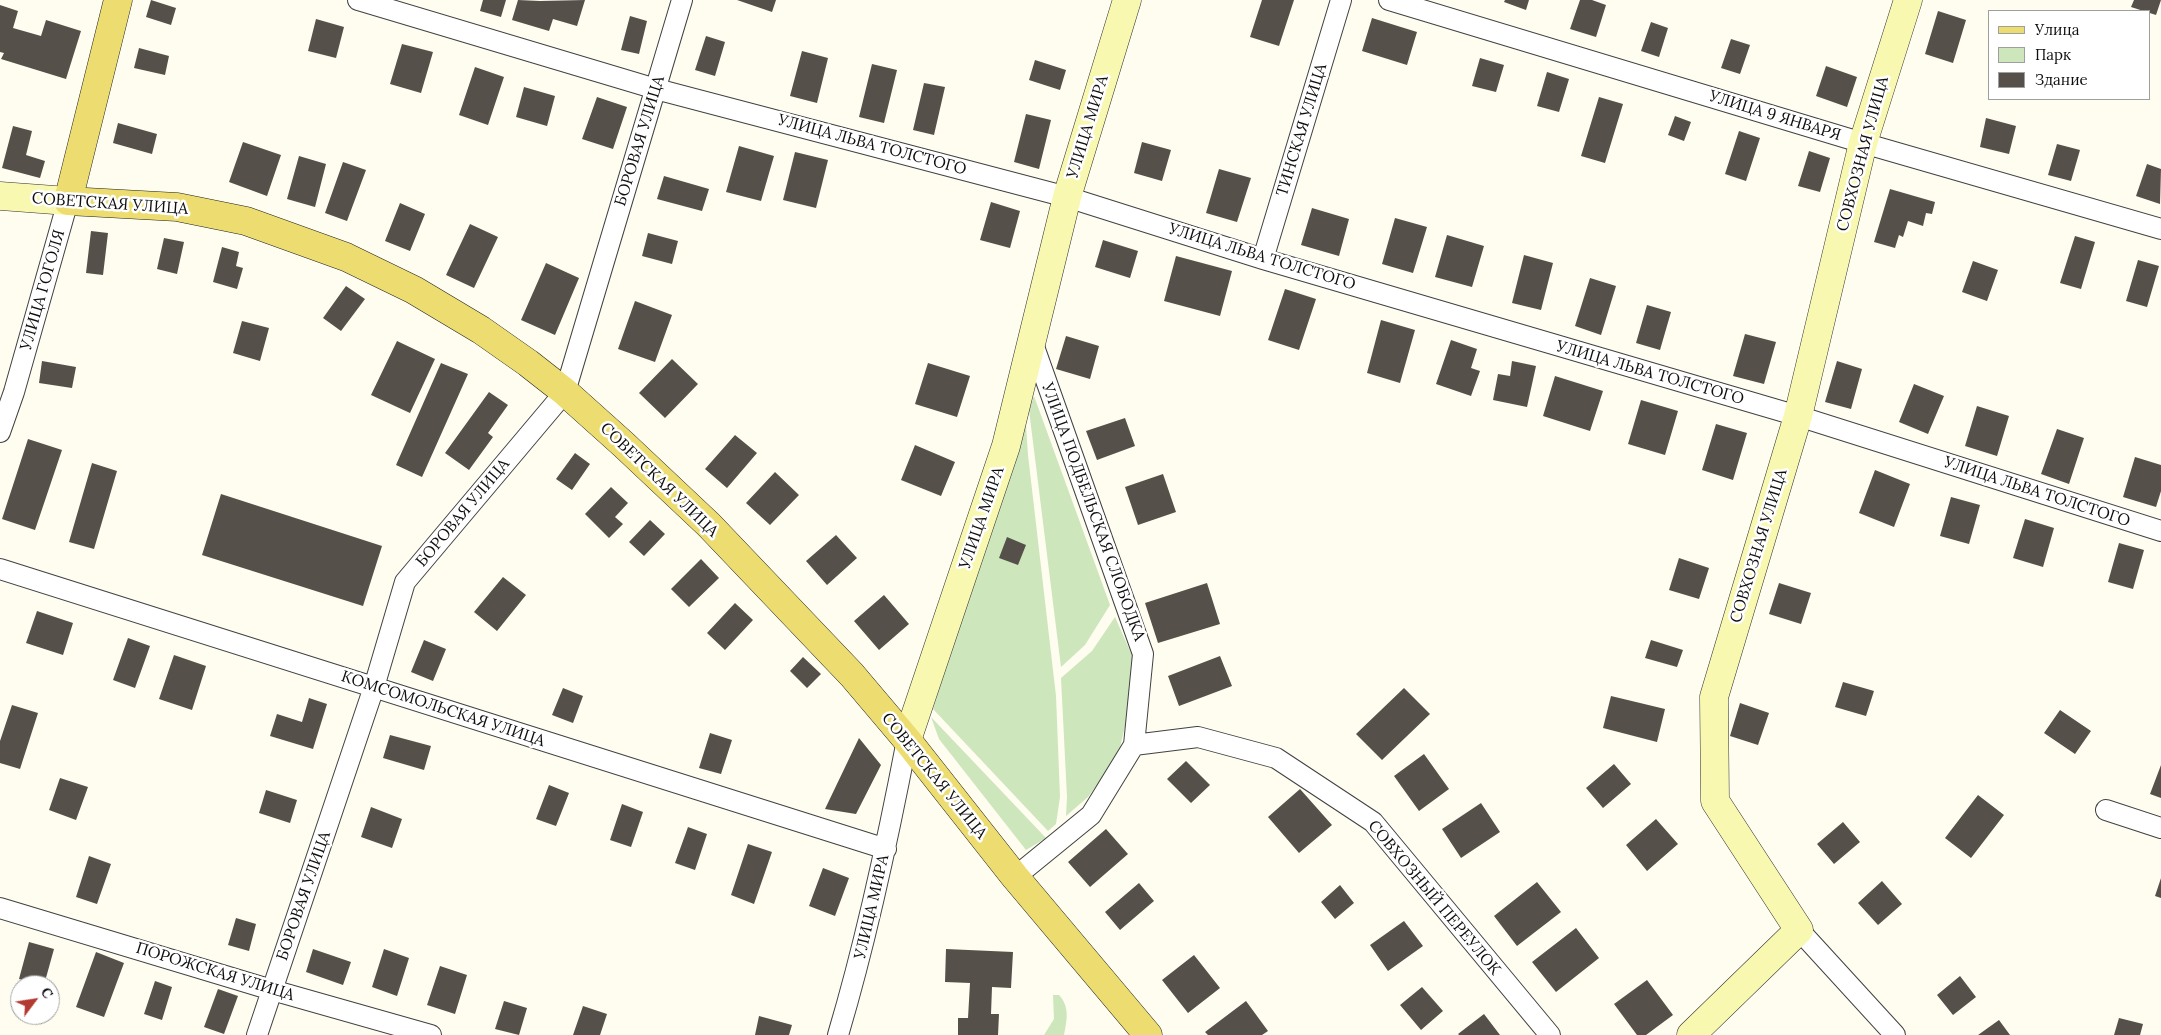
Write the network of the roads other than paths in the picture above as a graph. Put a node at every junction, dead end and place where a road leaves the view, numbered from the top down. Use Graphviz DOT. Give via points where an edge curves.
graph roads {
  1 [pos="118,0"];
  2 [pos="358,0"];
  3 [pos="682,0"];
  4 [pos="1127,0"];
  5 [pos="1342,0"];
  6 [pos="1389,0"];
  7 [pos="1908,0"];
  8 [pos="656,89"];
  9 [pos="1863,143"];
  10 [pos="0,196"];
  11 [pos="1067,197"];
  12 [pos="68,201"];
  13 [pos="2161,229"];
  14 [pos="1263,259"];
  15 [pos="1032,341"];
  16 [pos="565,392"];
  17 [pos="1798,416"];
  18 [pos="0,432"];
  19 [pos="2161,531"];
  20 [pos="0,570"];
  21 [pos="374,688"];
  22 [pos="907,740"];
  23 [pos="1134,745"];
  24 [pos="2106,810"];
  25 [pos="2161,828"];
  26 [pos="886,849"];
  27 [pos="1015,877"];
  28 [pos="0,908"];
  29 [pos="1799,930"];
  30 [pos="272,990"];
  31 [pos="258,1035"];
  32 [pos="431,1035"];
  33 [pos="838,1035"];
  34 [pos="1148,1035"];
  35 [pos="1550,1035"];
  36 [pos="1691,1035"];
  37 [pos="1895,1035"];
  1 -- 12 [label="main road, УЛИЦА ГОГОЛЯ"];
  2 -- 8 [label="street, УЛИЦА ЛЬВА ТОЛСТОГО"];
  3 -- 8 [label="street, БОРОВАЯ УЛИЦА"];
  4 -- 11 [label="main road, УЛИЦА МИРА"];
  5 -- 14 [label="street, ТИНСКАЯ УЛИЦА"];
  6 -- 9 [label="street, УЛИЦА 9 ЯНВАРЯ"];
  7 -- 9 [label="main road, СОВХОЗНАЯ УЛИЦА"];
  8 -- 11 [label="street, УЛИЦА ЛЬВА ТОЛСТОГО"];
  8 -- 16 [label="street, БОРОВАЯ УЛИЦА"];
  9 -- 13 [label="street, УЛИЦА 9 ЯНВАРЯ"];
  9 -- 17 [label="main road, СОВХОЗНАЯ УЛИЦА"];
  10 -- 12 [label="main road, СОВЕТСКАЯ УЛИЦА"];
  11 -- 14 [label="street, УЛИЦА ЛЬВА ТОЛСТОГО"];
  11 -- 15 [label="main road, УЛИЦА МИРА"];
  12 -- 16 [label="main road, СОВЕТСКАЯ УЛИЦА" via="177,207 246,221 346,257 414,290 481,330"];
  12 -- 18 [label="street, УЛИЦА ГОГОЛЯ"];
  14 -- 17 [label="street, УЛИЦА ЛЬВА ТОЛСТОГО"];
  15 -- 22 [label="main road, УЛИЦА МИРА" via="1006,446"];
  15 -- 23 [label="street, УЛИЦА ПОДБЕЛЬСКАЯ СЛОБОДКА" via="1143,654"];
  16 -- 21 [label="street, БОРОВАЯ УЛИЦА" via="405,582"];
  16 -- 22 [label="main road, СОВЕТСКАЯ УЛИЦА" via="709,526 852,675"];
  17 -- 19 [label="street, УЛИЦА ЛЬВА ТОЛСТОГО"];
  17 -- 29 [label="main road, СОВХОЗНАЯ УЛИЦА" via="1714,697 1715,801"];
  20 -- 21 [label="street, КОМСОМОЛЬСКАЯ УЛИЦА"];
  21 -- 26 [label="street, КОМСОМОЛЬСКАЯ УЛИЦА"];
  21 -- 30 [label="street, БОРОВАЯ УЛИЦА"];
  22 -- 26 [label="street, УЛИЦА МИРА"];
  22 -- 27 [label="main road, СОВЕТСКАЯ УЛИЦА"];
  23 -- 27 [label="street" via="1091,815"];
  23 -- 35 [label="street, СОВХОЗНЫЙ ПЕРЕУЛОК" via="1198,737 1276,758 1373,822"];
  24 -- 25 [label="street"];
  26 -- 33 [label="street, УЛИЦА МИРА"];
  27 -- 34 [label="main road, СОВЕТСКАЯ УЛИЦА"];
  28 -- 30 [label="street, ПОРОЖСКАЯ УЛИЦА"];
  29 -- 36 [label="main road"];
  29 -- 37 [label="street"];
  30 -- 31 [label="street, БОРОВАЯ УЛИЦА"];
  30 -- 32 [label="street, ПОРОЖСКАЯ УЛИЦА"];
}
